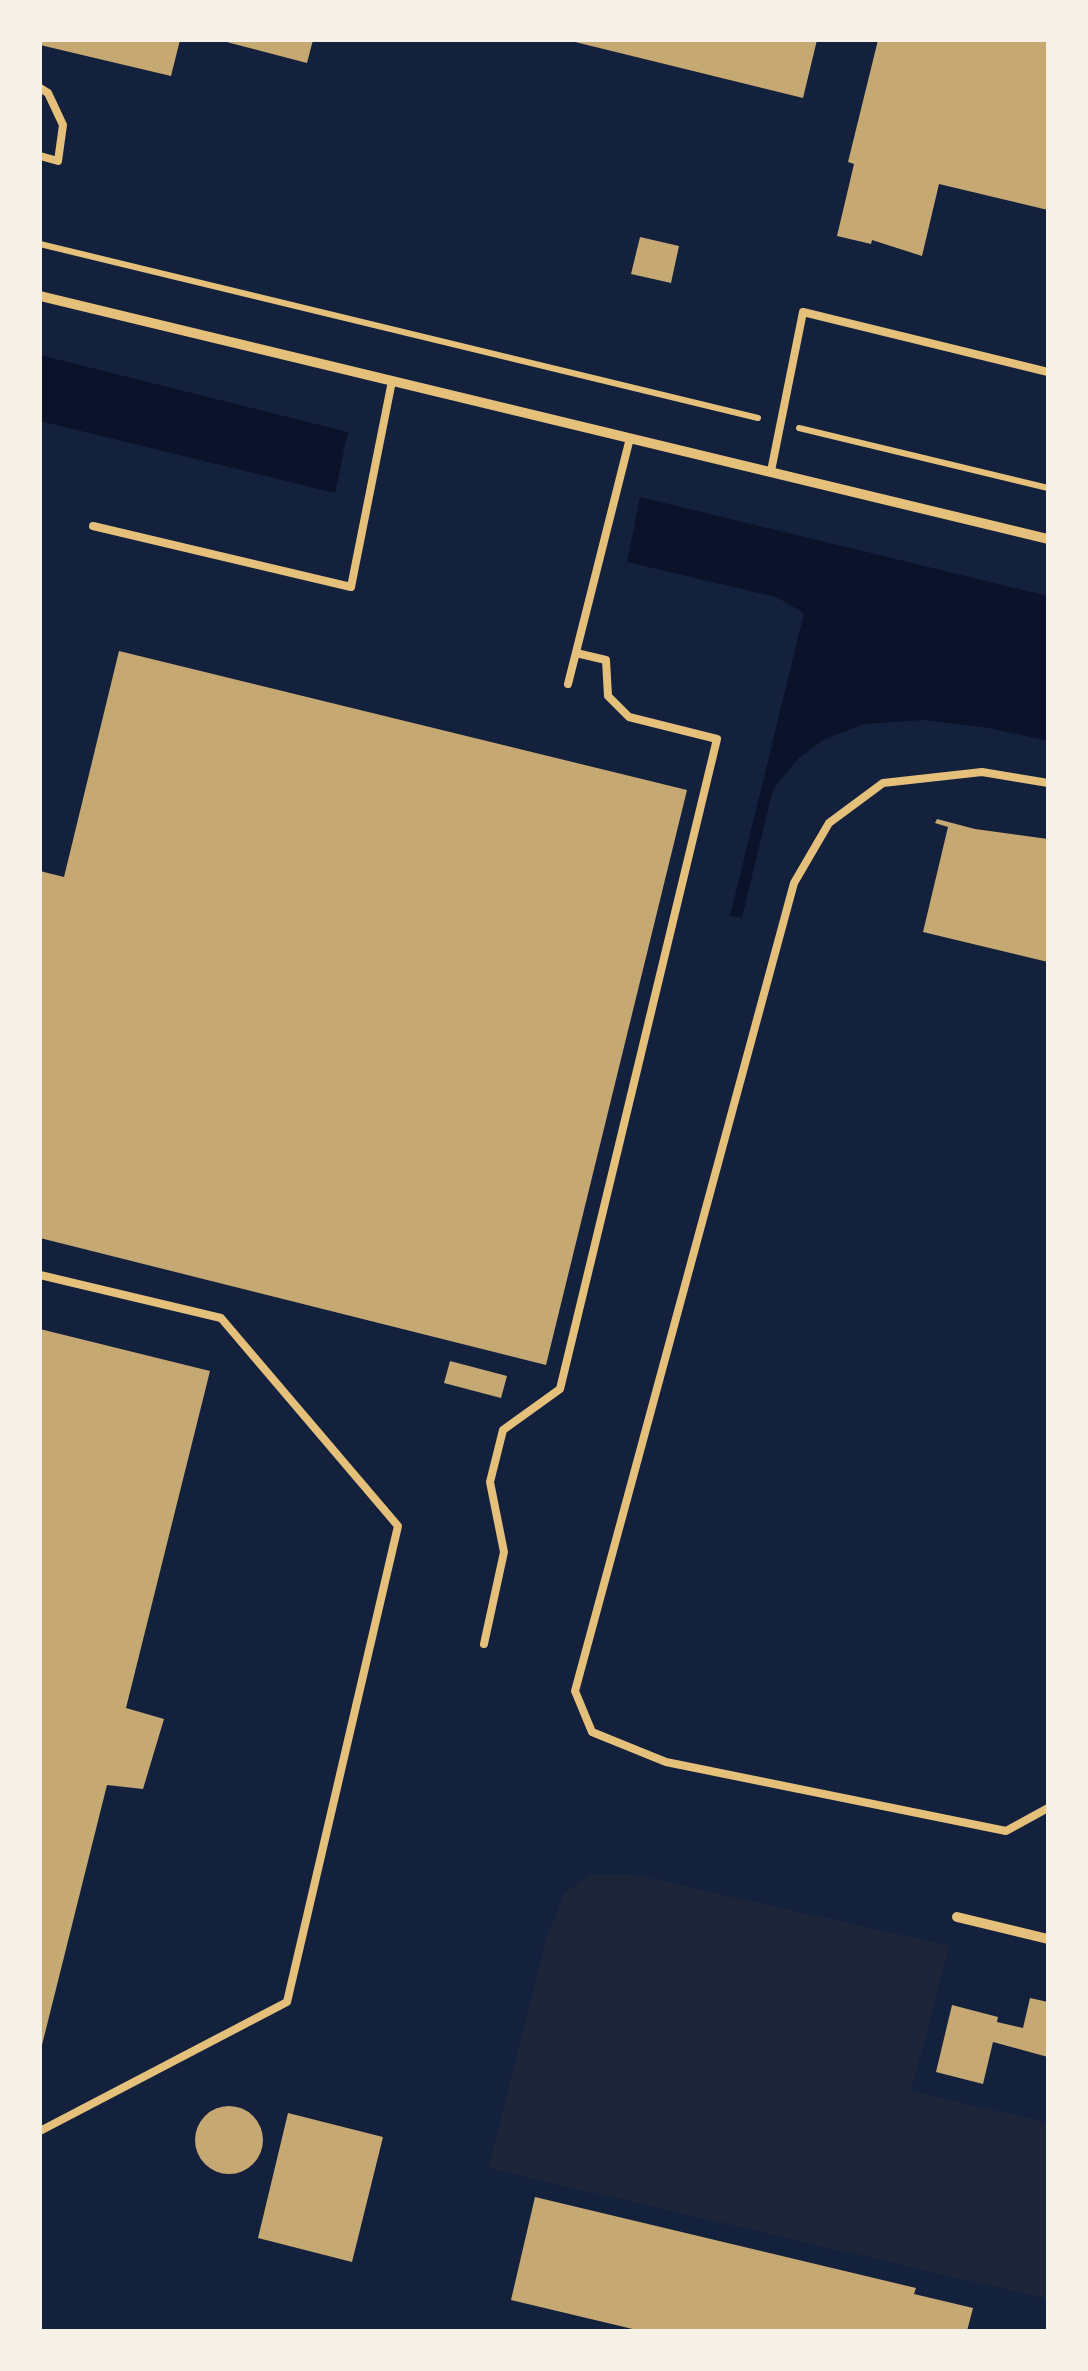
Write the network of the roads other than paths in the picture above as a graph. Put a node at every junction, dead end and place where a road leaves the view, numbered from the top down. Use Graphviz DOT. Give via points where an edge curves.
graph roads {
  1 [pos="40,88"];
  2 [pos="40,156"];
  3 [pos="40,296"];
  4 [pos="1048,372"];
  5 [pos="392,381"];
  6 [pos="630,438"];
  7 [pos="771,472"];
  8 [pos="93,526"];
  9 [pos="1048,539"];
  10 [pos="576,654"];
  11 [pos="568,684"];
  12 [pos="1048,783"];
  13 [pos="40,1275"];
  14 [pos="484,1644"];
  15 [pos="1048,1808"];
  16 [pos="957,1917"];
  17 [pos="1048,1940"];
  18 [pos="40,2131"];
  1 -- 2 [label="lane" via="64,125 58,161"];
  3 -- 5 [label="street"];
  4 -- 7 [label="lane" via="802,312"];
  5 -- 6 [label="street"];
  5 -- 8 [label="lane" via="351,587"];
  6 -- 7 [label="street"];
  6 -- 10 [label="lane"];
  7 -- 9 [label="street"];
  10 -- 11 [label="lane"];
  10 -- 14 [label="lane" via="606,660 608,696 629,717 717,739 560,1389 503,1430 490,1482 504,1552"];
  12 -- 15 [label="lane" via="982,772 883,783 829,823 794,883 575,1691 592,1732 666,1762 1006,1831"];
  13 -- 18 [label="lane" via="221,1318 398,1526 287,2002"];
  16 -- 17 [label="street"];
}
